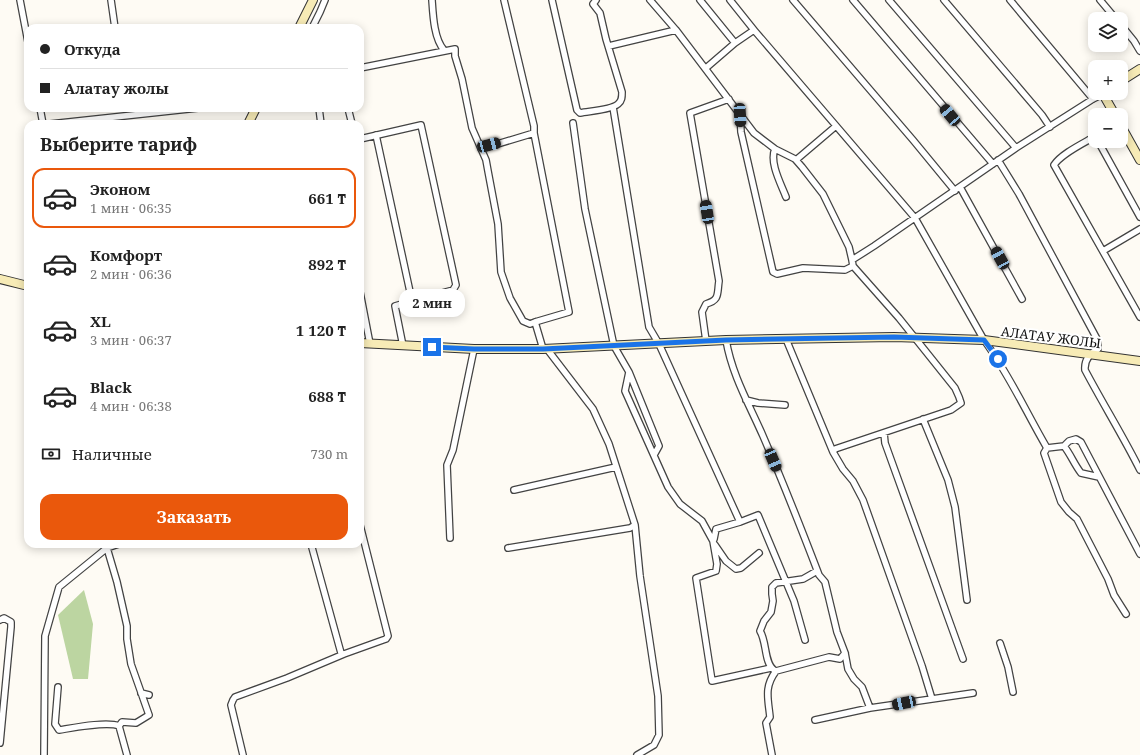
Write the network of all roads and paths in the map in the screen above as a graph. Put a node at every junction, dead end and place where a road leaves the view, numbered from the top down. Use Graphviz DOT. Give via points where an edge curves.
graph roads {
  1 [pos="20,0"];
  2 [pos="111,0"];
  3 [pos="314,0"];
  4 [pos="325,0"];
  5 [pos="432,0"];
  6 [pos="504,0"];
  7 [pos="552,0"];
  8 [pos="596,0"];
  9 [pos="650,0"];
  10 [pos="700,0"];
  11 [pos="730,0"];
  12 [pos="793,0"];
  13 [pos="853,0"];
  14 [pos="889,0"];
  15 [pos="944,0"];
  16 [pos="1010,0"];
  17 [pos="1100,0"];
  18 [pos="1110,12"];
  19 [pos="25,24"];
  20 [pos="114,24"];
  21 [pos="301,24"];
  22 [pos="314,24"];
  23 [pos="676,30"];
  24 [pos="754,30"];
  25 [pos="1128,34"];
  26 [pos="735,43"];
  27 [pos="608,46"];
  28 [pos="444,50"];
  29 [pos="1140,51"];
  30 [pos="364,67"];
  31 [pos="706,68"];
  32 [pos="1140,69"];
  33 [pos="1128,77"];
  34 [pos="1088,93"];
  35 [pos="729,99"];
  36 [pos="1091,100"];
  37 [pos="613,107"];
  38 [pos="161,112"];
  39 [pos="740,115"];
  40 [pos="87,120"];
  41 [pos="572,123"];
  42 [pos="836,126"];
  43 [pos="1050,127"];
  44 [pos="534,133"];
  45 [pos="376,135"];
  46 [pos="364,138"];
  47 [pos="1128,139"];
  48 [pos="1088,141"];
  49 [pos="1016,148"];
  50 [pos="1102,148"];
  51 [pos="481,149"];
  52 [pos="775,149"];
  53 [pos="796,160"];
  54 [pos="998,160"];
  55 [pos="1140,160"];
  56 [pos="993,164"];
  57 [pos="958,189"];
  58 [pos="786,197"];
  59 [pos="1140,217"];
  60 [pos="915,218"];
  61 [pos="1140,229"];
  62 [pos="1103,251"];
  63 [pos="852,260"];
  64 [pos="853,266"];
  65 [pos="0,279"];
  66 [pos="24,285"];
  67 [pos="1022,299"];
  68 [pos="412,301"];
  69 [pos="364,313"];
  70 [pos="1140,317"];
  71 [pos="535,322"];
  72 [pos="786,339"];
  73 [pos="916,339"];
  74 [pos="726,340"];
  75 [pos="984,340"];
  76 [pos="706,341"];
  77 [pos="364,343"];
  78 [pos="370,344"];
  79 [pos="660,344"];
  80 [pos="618,345"];
  81 [pos="403,346"];
  82 [pos="474,349"];
  83 [pos="547,349"];
  84 [pos="1090,354"];
  85 [pos="1140,361"];
  86 [pos="629,372"];
  87 [pos="746,400"];
  88 [pos="785,405"];
  89 [pos="923,420"];
  90 [pos="884,433"];
  91 [pos="1064,446"];
  92 [pos="1047,448"];
  93 [pos="833,452"];
  94 [pos="654,455"];
  95 [pos="616,467"];
  96 [pos="1140,470"];
  97 [pos="1099,477"];
  98 [pos="514,490"];
  99 [pos="740,522"];
  100 [pos="635,525"];
  101 [pos="450,538"];
  102 [pos="364,541"];
  103 [pos="713,541"];
  104 [pos="105,548"];
  105 [pos="108,548"];
  106 [pos="312,548"];
  107 [pos="508,548"];
  108 [pos="759,553"];
  109 [pos="1140,554"];
  110 [pos="818,571"];
  111 [pos="786,582"];
  112 [pos="967,600"];
  113 [pos="1126,614"];
  114 [pos="0,620"];
  115 [pos="805,640"];
  116 [pos="1000,644"];
  117 [pos="845,653"];
  118 [pos="344,654"];
  119 [pos="963,659"];
  120 [pos="774,670"];
  121 [pos="58,687"];
  122 [pos="1013,692"];
  123 [pos="141,693"];
  124 [pos="973,693"];
  125 [pos="149,695"];
  126 [pos="932,699"];
  127 [pos="870,708"];
  128 [pos="815,720"];
  129 [pos="119,726"];
  130 [pos="0,743"];
  131 [pos="44,755"];
  132 [pos="127,755"];
  133 [pos="243,755"];
  134 [pos="638,755"];
  135 [pos="772,755"];
  1 -- 19 [label="street"];
  2 -- 20 [label="street"];
  3 -- 21 [label="main road"];
  4 -- 22 [label="street"];
  5 -- 28 [label="street" via="437,38"];
  6 -- 44 [label="street"];
  7 -- 37 [label="street" via="577,110 580,113"];
  8 -- 27 [label="street" via="593,4 600,13"];
  9 -- 23 [label="street"];
  10 -- 26 [label="street"];
  11 -- 24 [label="street"];
  12 -- 57 [label="street"];
  13 -- 56 [label="street"];
  14 -- 49 [label="street"];
  15 -- 43 [label="street"];
  16 -- 34 [label="street"];
  17 -- 18 [label="street"];
  23 -- 27 [label="street"];
  23 -- 31 [label="street"];
  24 -- 26 [label="street"];
  24 -- 42 [label="street"];
  25 -- 29 [label="street"];
  26 -- 31 [label="street"];
  27 -- 37 [label="street" via="622,92 622,99"];
  28 -- 30 [label="street"];
  28 -- 51 [label="street" via="455,49 472,128"];
  31 -- 35 [label="street"];
  32 -- 33 [label="main road"];
  35 -- 39 [label="street"];
  35 -- 76 [label="street" via="690,113 719,281 718,297 706,304 702,312"];
  36 -- 43 [label="street"];
  37 -- 79 [label="street" via="649,327"];
  38 -- 40 [label="street"];
  39 -- 52 [label="street" via="754,133"];
  39 -- 64 [label="street" via="741,132 773,272 777,274 803,268 846,270"];
  41 -- 80 [label="street" via="585,209"];
  42 -- 53 [label="street"];
  42 -- 60 [label="street"];
  43 -- 49 [label="street"];
  44 -- 51 [label="street"];
  44 -- 71 [label="street" via="569,312"];
  45 -- 46 [label="street"];
  45 -- 68 [label="street"];
  45 -- 68 [label="street" via="421,125 456,285 453,290"];
  47 -- 55 [label="main road"];
  48 -- 62 [label="street" via="1057,160 1054,165"];
  49 -- 54 [label="street"];
  50 -- 59 [label="street"];
  51 -- 71 [label="street" via="497,217 501,272 510,298 523,321 530,324"];
  52 -- 53 [label="street"];
  52 -- 58 [label="street" via="772,154 773,163"];
  53 -- 63 [label="street" via="823,194 849,247"];
  54 -- 56 [label="street"];
  54 -- 84 [label="street" via="1097,339 1098,349"];
  56 -- 57 [label="street"];
  57 -- 60 [label="street"];
  57 -- 67 [label="street"];
  60 -- 63 [label="street"];
  60 -- 75 [label="street"];
  61 -- 62 [label="street"];
  62 -- 70 [label="street"];
  63 -- 64 [label="street"];
  64 -- 73 [label="street"];
  65 -- 66 [label="main road"];
  68 -- 81 [label="street" via="394,306"];
  69 -- 78 [label="street"];
  71 -- 83 [label="street"];
  72 -- 73 [label="main road, АЛАТАУ ЖОЛЫ"];
  72 -- 74 [label="main road, АЛАТАУ ЖОЛЫ"];
  72 -- 93 [label="street"];
  73 -- 75 [label="main road, АЛАТАУ ЖОЛЫ"];
  73 -- 89 [label="street" via="954,388 961,403 951,410"];
  74 -- 76 [label="main road, АЛАТАУ ЖОЛЫ"];
  74 -- 87 [label="street" via="729,358"];
  75 -- 84 [label="main road, АЛАТАУ ЖОЛЫ"];
  75 -- 92 [label="street" via="1011,381"];
  76 -- 79 [label="main road, АЛАТАУ ЖОЛЫ"];
  77 -- 78 [label="main road, АЛАТАУ ЖОЛЫ"];
  78 -- 81 [label="main road, АЛАТАУ ЖОЛЫ"];
  79 -- 80 [label="main road, АЛАТАУ ЖОЛЫ"];
  79 -- 99 [label="street"];
  80 -- 83 [label="main road, АЛАТАУ ЖОЛЫ"];
  80 -- 86 [label="street"];
  81 -- 82 [label="main road, АЛАТАУ ЖОЛЫ"];
  82 -- 83 [label="main road, АЛАТАУ ЖОЛЫ"];
  82 -- 101 [label="street" via="453,450 447,465"];
  83 -- 95 [label="street" via="594,409"];
  84 -- 85 [label="main road, АЛАТАУ ЖОЛЫ"];
  84 -- 96 [label="street" via="1084,364 1085,370"];
  86 -- 94 [label="street" via="626,391"];
  86 -- 94 [label="street" via="660,446"];
  87 -- 88 [label="street"];
  87 -- 110 [label="street"];
  89 -- 90 [label="street"];
  89 -- 112 [label="street" via="948,480 955,507"];
  90 -- 93 [label="street"];
  90 -- 119 [label="street" via="885,443"];
  91 -- 92 [label="street"];
  91 -- 97 [label="street" via="1081,473"];
  91 -- 97 [label="street" via="1076,439 1081,442"];
  92 -- 113 [label="street" via="1044,453 1062,502 1077,519"];
  93 -- 126 [label="street" via="863,500"];
  94 -- 103 [label="street" via="668,488 680,504 702,521"];
  95 -- 98 [label="street"];
  95 -- 100 [label="street"];
  97 -- 109 [label="street"];
  99 -- 103 [label="street" via="716,530"];
  99 -- 111 [label="street" via="758,515"];
  100 -- 107 [label="street" via="630,528"];
  100 -- 134 [label="street" via="658,696 659,735 654,745"];
  102 -- 118 [label="street" via="388,636 386,639"];
  103 -- 108 [label="street" via="726,562 736,569 741,568"];
  103 -- 120 [label="street" via="716,571 696,578 712,681"];
  104 -- 131 [label="street" via="59,587 45,636"];
  105 -- 123 [label="street" via="127,626 131,664"];
  106 -- 118 [label="street" via="340,650"];
  110 -- 111 [label="street" via="803,579"];
  110 -- 117 [label="street" via="825,582 837,632"];
  111 -- 115 [label="street"];
  111 -- 120 [label="street" via="776,583 772,587 771,612 760,631 765,641 768,664"];
  114 -- 130 [label="street" via="4,618 11,622 11,627"];
  116 -- 122 [label="street"];
  117 -- 120 [label="street" via="840,659 829,657"];
  117 -- 127 [label="street" via="848,669 862,688"];
  118 -- 133 [label="street" via="236,697 231,705"];
  120 -- 135 [label="street" via="769,680 767,694 770,717 766,723"];
  121 -- 129 [label="street" via="54,724 59,730 114,724"];
  123 -- 125 [label="street"];
  123 -- 129 [label="street" via="149,715 136,723 122,722"];
  124 -- 126 [label="street"];
  126 -- 127 [label="street"];
  127 -- 128 [label="street"];
  129 -- 132 [label="street"];
}
